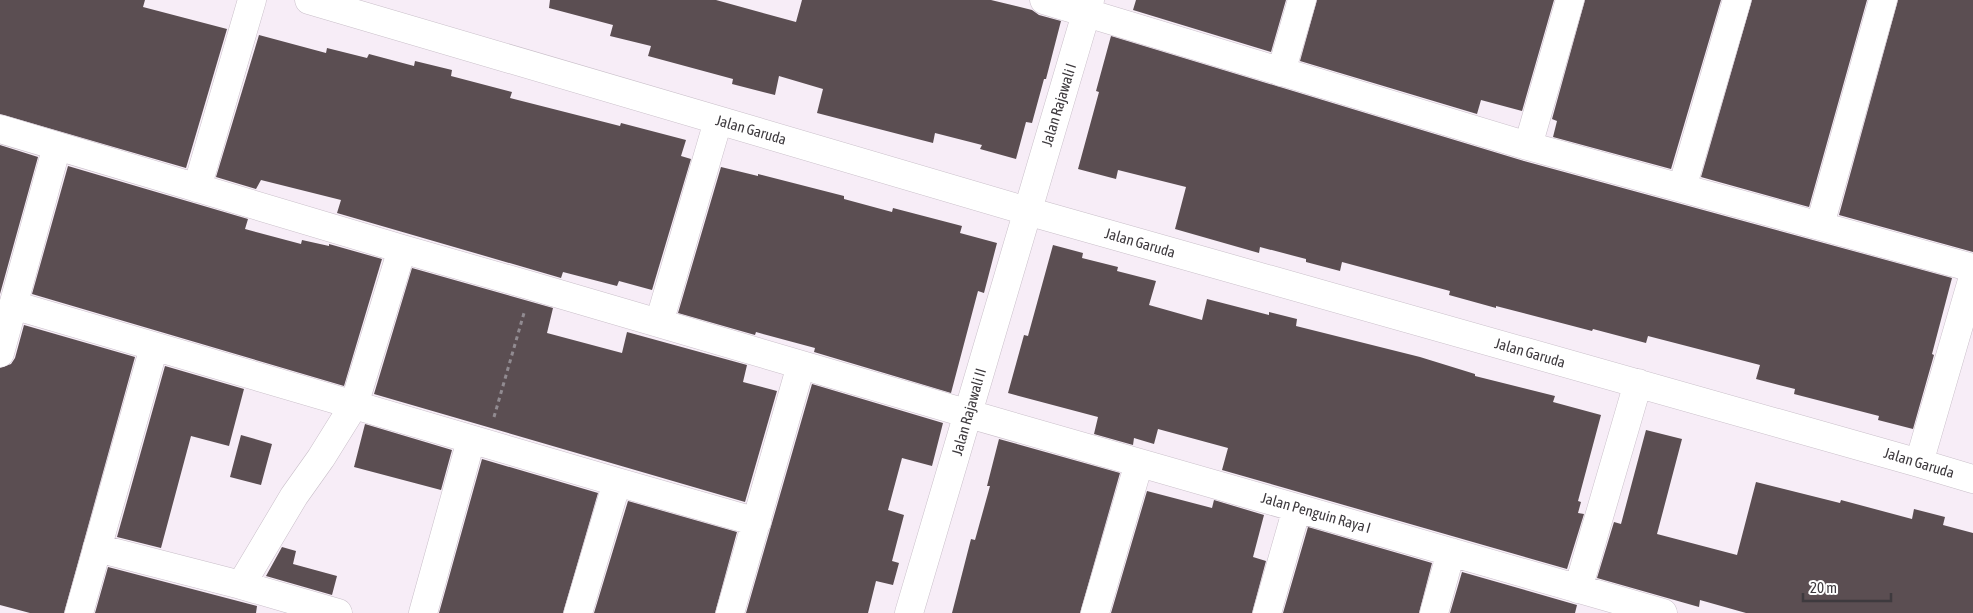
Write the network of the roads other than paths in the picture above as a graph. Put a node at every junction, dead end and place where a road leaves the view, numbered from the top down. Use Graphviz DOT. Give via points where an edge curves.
graph roads {
  1 [pos="252,0"];
  2 [pos="309,0"];
  3 [pos="1044,0"];
  4 [pos="1302,0"];
  5 [pos="1570,0"];
  6 [pos="1737,0"];
  7 [pos="1884,0"];
  8 [pos="1089,6"];
  9 [pos="1281,72"];
  10 [pos="718,121"];
  11 [pos="0,129"];
  12 [pos="57,146"];
  13 [pos="1528,146"];
  14 [pos="197,188"];
  15 [pos="1682,188"];
  16 [pos="1027,211"];
  17 [pos="1820,225"];
  18 [pos="402,249"];
  19 [pos="1973,268"];
  20 [pos="1973,277"];
  21 [pos="13,305"];
  22 [pos="659,323"];
  23 [pos="154,346"];
  24 [pos="0,353"];
  25 [pos="801,365"];
  26 [pos="1638,383"];
  27 [pos="354,404"];
  28 [pos="969,414"];
  29 [pos="479,442"];
  30 [pos="1919,462"];
  31 [pos="1139,463"];
  32 [pos="1973,479"];
  33 [pos="616,482"];
  34 [pos="1298,508"];
  35 [pos="757,522"];
  36 [pos="97,548"];
  37 [pos="1451,552"];
  38 [pos="241,585"];
  39 [pos="1590,599"];
  40 [pos="79,613"];
  41 [pos="338,613"];
  42 [pos="424,613"];
  43 [pos="578,613"];
  44 [pos="730,613"];
  45 [pos="909,613"];
  46 [pos="1095,613"];
  47 [pos="1267,613"];
  48 [pos="1434,613"];
  49 [pos="1663,613"];
  1 -- 14 [label="street"];
  2 -- 10 [label="street, Jalan Garuda"];
  3 -- 8 [label="street"];
  4 -- 9 [label="street"];
  5 -- 13 [label="street"];
  6 -- 15 [label="street"];
  7 -- 17 [label="street"];
  8 -- 9 [label="street"];
  8 -- 16 [label="street, Jalan Rajawali I"];
  9 -- 13 [label="street"];
  10 -- 16 [label="street, Jalan Garuda"];
  10 -- 22 [label="street"];
  11 -- 12 [label="street, Jalan Penguin Raya I"];
  12 -- 14 [label="street, Jalan Penguin Raya I"];
  12 -- 21 [label="street"];
  13 -- 15 [label="street"];
  14 -- 18 [label="street, Jalan Penguin Raya I"];
  15 -- 17 [label="street"];
  16 -- 26 [label="street, Jalan Garuda"];
  16 -- 28 [label="street, Jalan Rajawali II"];
  17 -- 19 [label="street"];
  18 -- 22 [label="street, Jalan Penguin Raya I"];
  18 -- 27 [label="street"];
  20 -- 30 [label="street"];
  21 -- 23 [label="street"];
  21 -- 24 [label="street"];
  22 -- 25 [label="street, Jalan Penguin Raya I"];
  23 -- 27 [label="street"];
  23 -- 36 [label="street"];
  25 -- 28 [label="street, Jalan Penguin Raya I"];
  25 -- 35 [label="street"];
  26 -- 30 [label="street, Jalan Garuda"];
  26 -- 39 [label="street"];
  27 -- 29 [label="street"];
  27 -- 38 [label="street"];
  28 -- 31 [label="street, Jalan Penguin Raya I"];
  28 -- 45 [label="street, Jalan Rajawali II"];
  29 -- 33 [label="street"];
  29 -- 42 [label="street"];
  30 -- 32 [label="street, Jalan Garuda"];
  31 -- 34 [label="street, Jalan Penguin Raya I"];
  31 -- 46 [label="street"];
  33 -- 35 [label="street"];
  33 -- 43 [label="street"];
  34 -- 37 [label="street, Jalan Penguin Raya I"];
  34 -- 47 [label="street"];
  35 -- 44 [label="street"];
  36 -- 38 [label="street"];
  36 -- 40 [label="street"];
  37 -- 39 [label="street, Jalan Penguin Raya I"];
  37 -- 48 [label="street"];
  38 -- 41 [label="street"];
  39 -- 49 [label="street, Jalan Penguin Raya I"];
}
